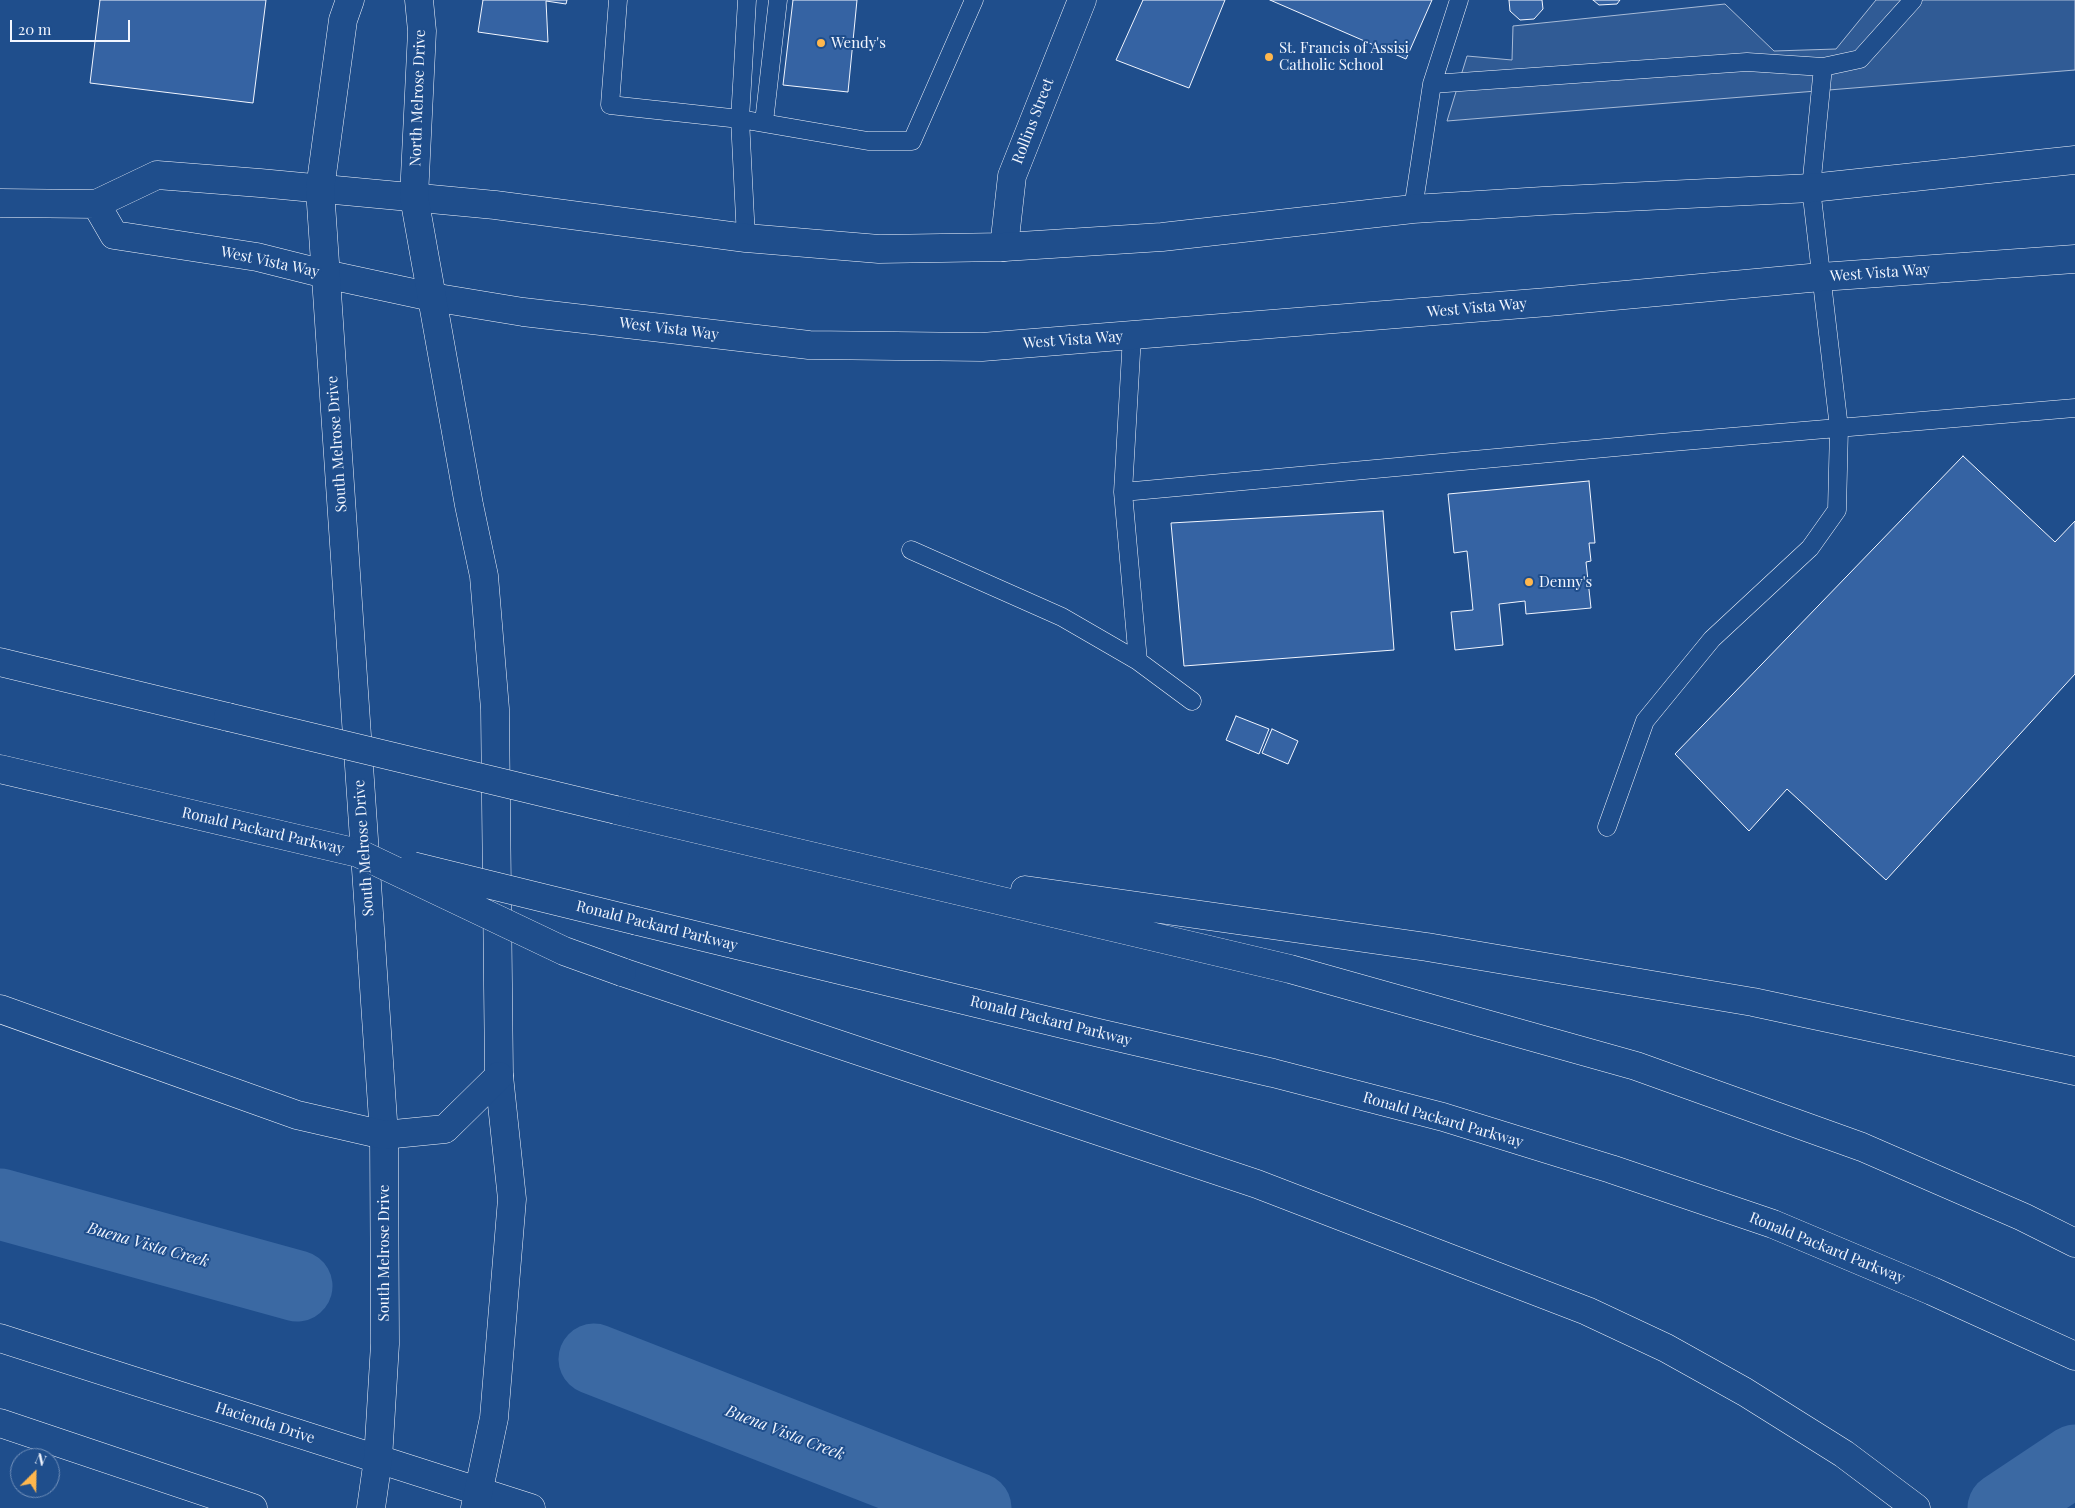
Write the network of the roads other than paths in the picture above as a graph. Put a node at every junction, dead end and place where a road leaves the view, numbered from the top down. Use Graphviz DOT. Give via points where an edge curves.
graph roads {
  1 [pos="350,0"];
  2 [pos="419,0"];
  3 [pos="618,0"];
  4 [pos="747,0"];
  5 [pos="778,0"];
  6 [pos="974,0"];
  7 [pos="1082,0"];
  8 [pos="1459,0"];
  9 [pos="1913,0"];
  10 [pos="1823,67"];
  11 [pos="1432,84"];
  12 [pos="740,118"];
  13 [pos="764,122"];
  14 [pos="2075,160"];
  15 [pos="1811,188"];
  16 [pos="320,189"];
  17 [pos="414,197"];
  18 [pos="0,203"];
  19 [pos="96,204"];
  20 [pos="1413,209"];
  21 [pos="746,238"];
  22 [pos="1004,248"];
  23 [pos="2075,259"];
  24 [pos="326,274"];
  25 [pos="1821,277"];
  26 [pos="432,297"];
  27 [pos="1132,336"];
  28 [pos="2075,408"];
  29 [pos="1839,428"];
  30 [pos="1123,492"];
  31 [pos="911,550"];
  32 [pos="1138,661"];
  33 [pos="0,662"];
  34 [pos="1192,701"];
  35 [pos="0,769"];
  36 [pos="1607,827"];
  37 [pos="358,853"];
  38 [pos="850,865"];
  39 [pos="0,1009"];
  40 [pos="2075,1070"];
  41 [pos="498,1076"];
  42 [pos="384,1135"];
  43 [pos="2075,1243"];
  44 [pos="0,1338"];
  45 [pos="2075,1356"];
  46 [pos="0,1423"];
  47 [pos="378,1459"];
  48 [pos="477,1500"];
  49 [pos="253,1508"];
  50 [pos="371,1508"];
  51 [pos="531,1508"];
  52 [pos="1916,1508"];
  1 -- 16 [label="main road" via="343,20"];
  2 -- 17 [label="main road, North Melrose Drive" via="422,31"];
  3 -- 12 [label="lane" via="610,105"];
  4 -- 12 [label="lane"];
  5 -- 13 [label="lane"];
  6 -- 13 [label="lane" via="912,141 868,141"];
  7 -- 22 [label="main road, Rollins Street" via="1012,176"];
  8 -- 11 [label="lane"];
  9 -- 10 [label="lane" via="1860,59"];
  10 -- 11 [label="lane" via="1747,62"];
  10 -- 15 [label="lane"];
  11 -- 20 [label="lane"];
  12 -- 13 [label="lane"];
  12 -- 21 [label="lane"];
  14 -- 15 [label="main road"];
  15 -- 20 [label="main road"];
  15 -- 25 [label="lane"];
  16 -- 17 [label="main road"];
  16 -- 19 [label="main road" via="157,175"];
  16 -- 24 [label="main road, South Melrose Drive"];
  17 -- 21 [label="main road"];
  17 -- 26 [label="main road"];
  18 -- 19 [label="main road"];
  19 -- 24 [label="main road, West Vista Way" via="114,235 248,255"];
  20 -- 22 [label="main road" via="1162,238"];
  21 -- 22 [label="main road" via="879,249"];
  23 -- 25 [label="main road, West Vista Way"];
  24 -- 26 [label="main road, West Vista Way"];
  24 -- 42 [label="main road, South Melrose Drive"];
  25 -- 27 [label="main road, West Vista Way"];
  25 -- 29 [label="lane"];
  26 -- 27 [label="main road, West Vista Way" via="523,312 809,345 982,347"];
  26 -- 41 [label="main road" via="486,595 495,708"];
  27 -- 30 [label="lane"];
  28 -- 29 [label="lane"];
  29 -- 30 [label="lane"];
  29 -- 36 [label="lane" via="1837,510 1810,548 1712,639 1644,721"];
  30 -- 32 [label="lane"];
  31 -- 32 [label="lane" via="1062,617"];
  32 -- 34 [label="lane"];
  33 -- 38 [label="main road, bridge"];
  35 -- 37 [label="main road, Ronald Packard Parkway"];
  37 -- 45 [label="main road, Ronald Packard Parkway, bridge" via="1273,1073 1443,1117 1773,1224"];
  37 -- 52 [label="main road, bridge" via="564,951 1257,1184 1586,1311 1666,1348 1745,1392 1844,1454"];
  38 -- 40 [label="main road" via="1506,960 1753,1002"];
  38 -- 43 [label="main road" via="1290,969 1636,1066 1862,1147"];
  39 -- 42 [label="main road" via="297,1115"];
  41 -- 42 [label="main road" via="446,1129"];
  41 -- 48 [label="main road" via="512,1199 494,1418"];
  42 -- 47 [label="main road, South Melrose Drive" via="385,1344"];
  44 -- 47 [label="main road, Hacienda Drive"];
  46 -- 49 [label="main road"];
  47 -- 48 [label="main road, Hacienda Drive"];
  47 -- 50 [label="main road, South Melrose Drive"];
  48 -- 51 [label="main road, Hacienda Drive"];
}
